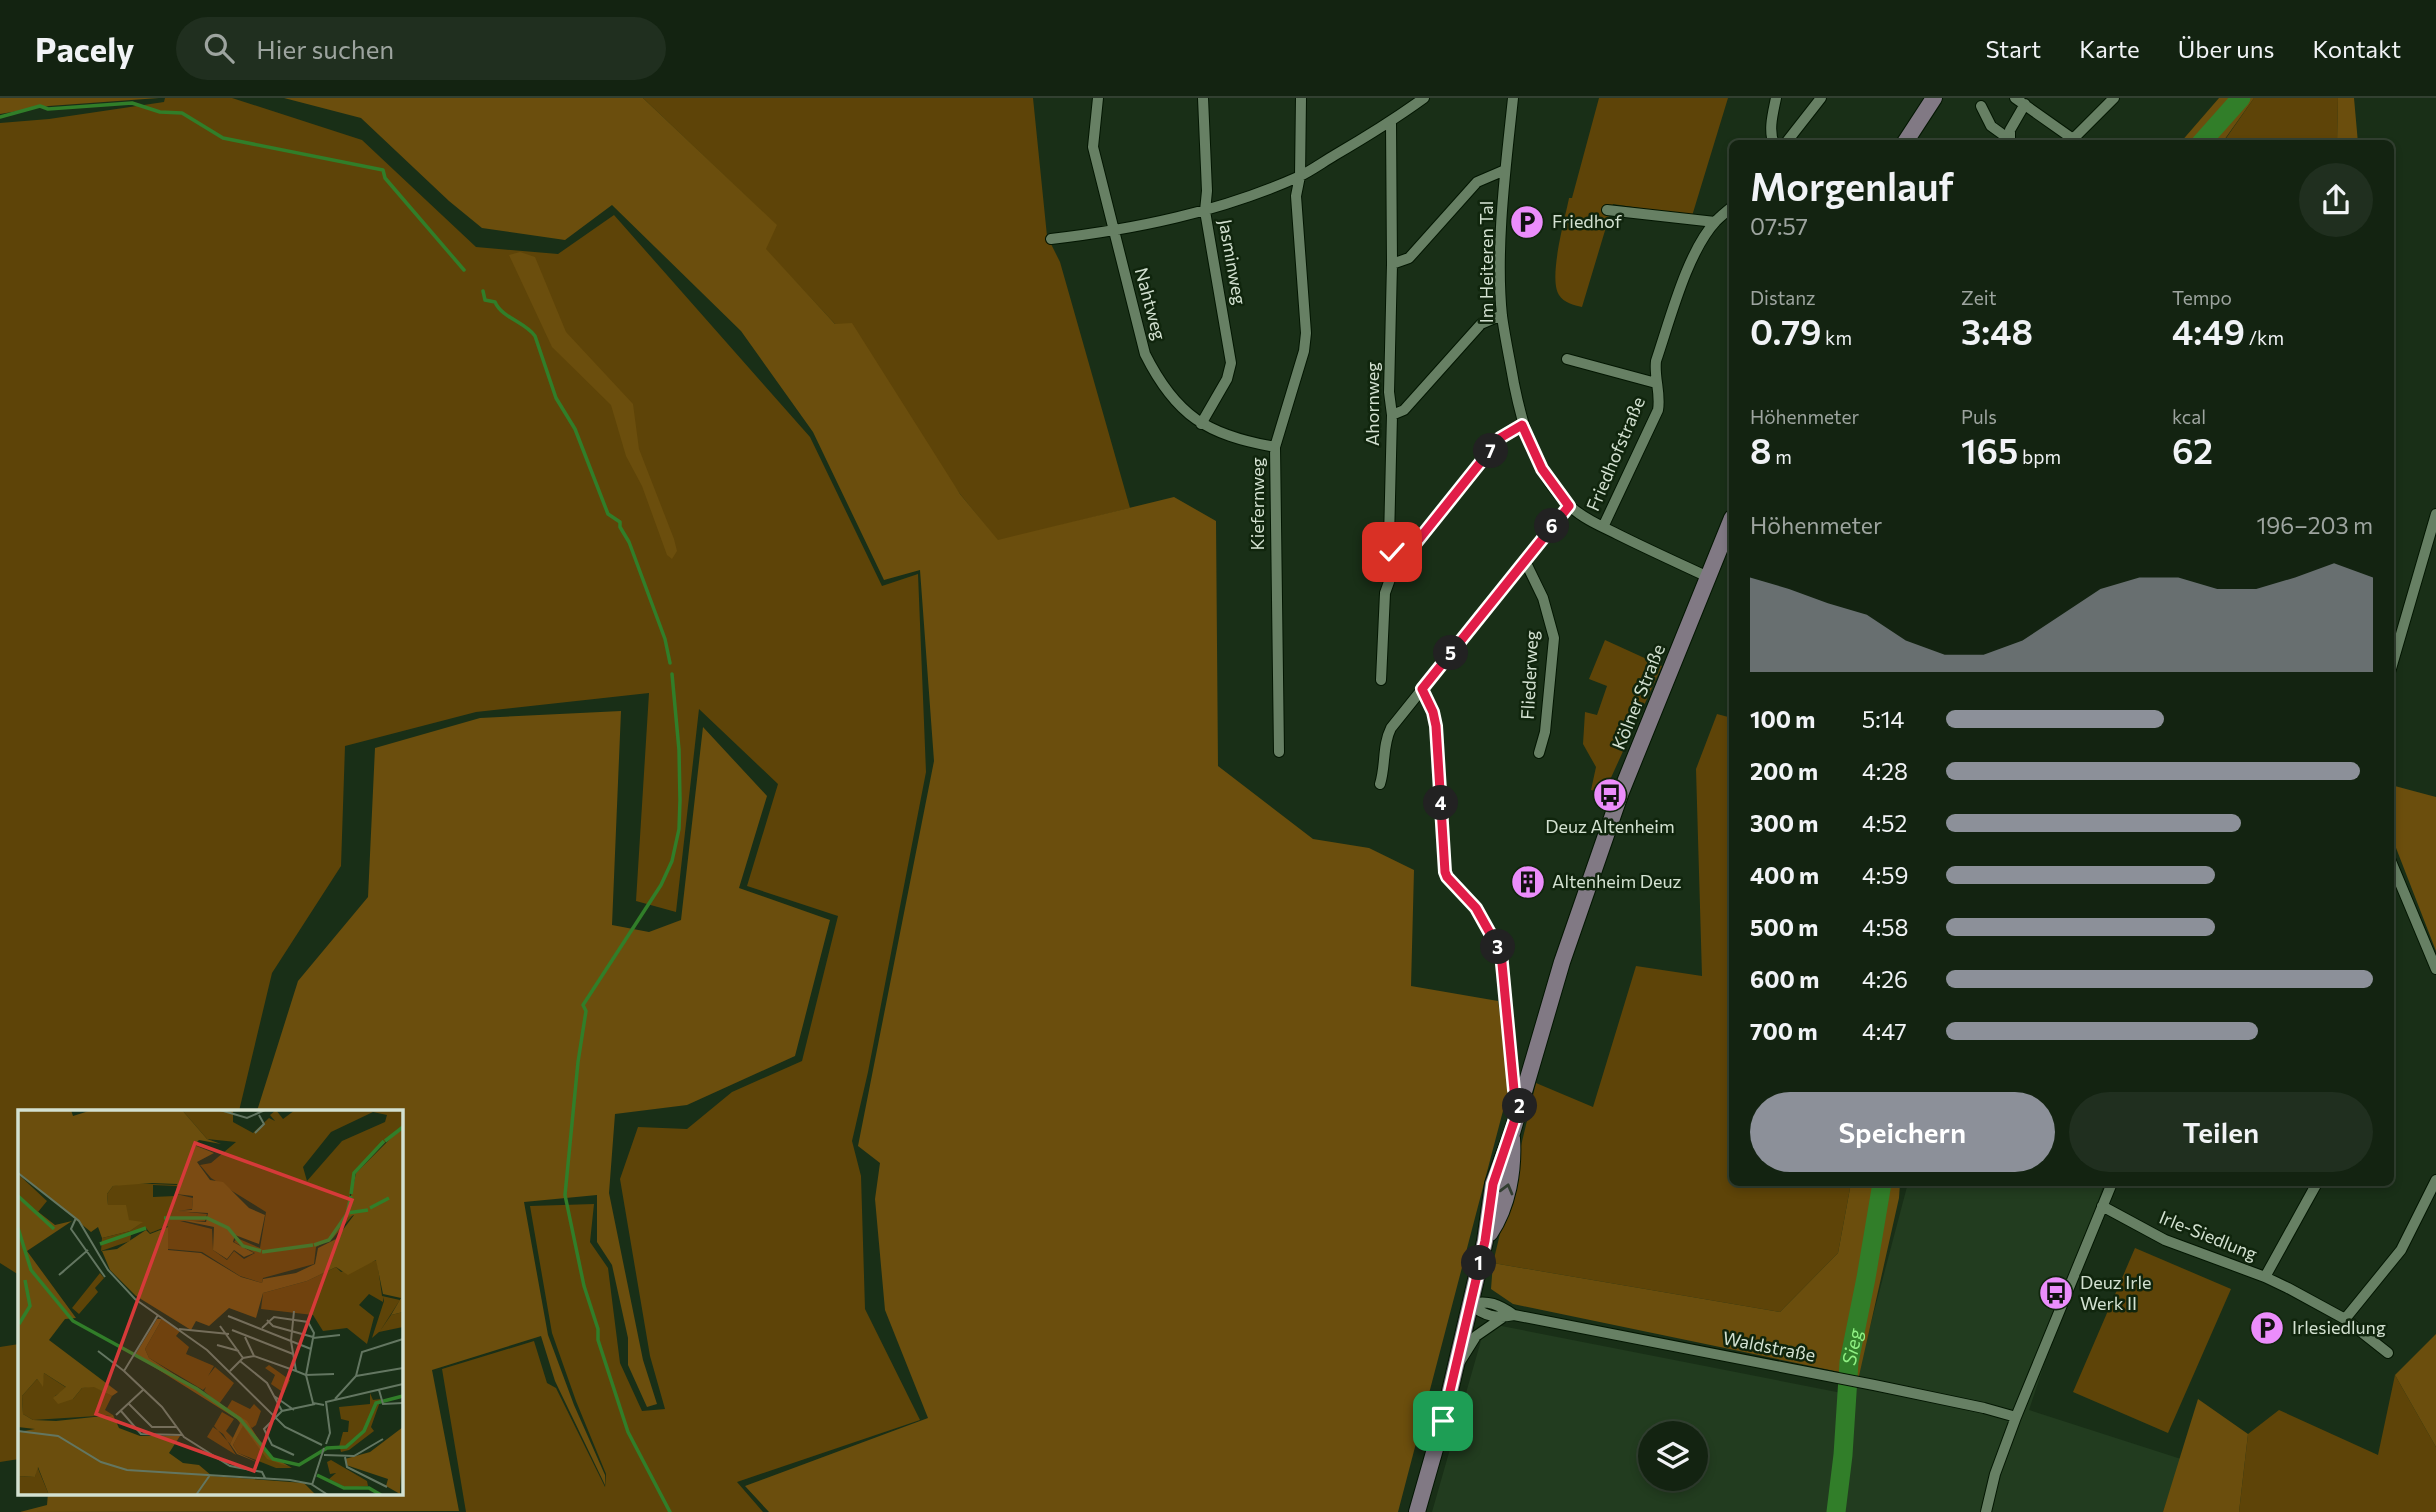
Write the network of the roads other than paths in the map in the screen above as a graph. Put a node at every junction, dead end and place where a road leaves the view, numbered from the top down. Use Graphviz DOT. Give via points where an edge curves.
graph roads {
  1 [pos="1098,98"];
  2 [pos="1203,98"];
  3 [pos="1301,98"];
  4 [pos="1424,98"];
  5 [pos="1513,98"];
  6 [pos="1776,98"];
  7 [pos="1821,98"];
  8 [pos="1934,98"];
  9 [pos="2114,98"];
  10 [pos="2020,101"];
  11 [pos="1981,106"];
  12 [pos="1391,123"];
  13 [pos="1771,140"];
  14 [pos="1788,140"];
  15 [pos="1907,140"];
  16 [pos="2009,140"];
  17 [pos="2010,140"];
  18 [pos="1505,170"];
  19 [pos="1300,176"];
  20 [pos="1608,210"];
  21 [pos="1729,210"];
  22 [pos="1205,211"];
  23 [pos="1715,222"];
  24 [pos="1113,232"];
  25 [pos="1051,239"];
  26 [pos="1392,264"];
  27 [pos="1502,315"];
  28 [pos="1567,359"];
  29 [pos="1656,383"];
  30 [pos="1392,415"];
  31 [pos="1201,424"];
  32 [pos="1522,425"];
  33 [pos="1275,447"];
  34 [pos="1569,506"];
  35 [pos="2436,514"];
  36 [pos="1729,525"];
  37 [pos="1603,527"];
  38 [pos="1398,557"];
  39 [pos="1525,561"];
  40 [pos="1708,577"];
  41 [pos="2394,658"];
  42 [pos="1381,680"];
  43 [pos="1422,689"];
  44 [pos="1279,752"];
  45 [pos="1539,753"];
  46 [pos="1380,784"];
  47 [pos="2394,869"];
  48 [pos="2436,969"];
  49 [pos="1521,1101"];
  50 [pos="2436,1180"];
  51 [pos="2111,1186"];
  52 [pos="2315,1186"];
  53 [pos="2102,1206"];
  54 [pos="2265,1277"];
  55 [pos="1469,1304"];
  56 [pos="1514,1315"];
  57 [pos="1502,1318"];
  58 [pos="2345,1319"];
  59 [pos="2388,1353"];
  60 [pos="1454,1372"];
  61 [pos="2016,1417"];
  62 [pos="1418,1512"];
  63 [pos="1986,1512"];
  1 -- 24 [label="street, Nahtweg" via="1093,147"];
  2 -- 22 [label="street, Jasminweg"];
  3 -- 19 [label="street, Kiefernweg"];
  4 -- 12 [label="street"];
  5 -- 18 [label="street, Im Heiteren Tal"];
  6 -- 13 [label="street"];
  7 -- 14 [label="street"];
  8 -- 15 [label="main road"];
  9 -- 10 [label="street" via="2073,139"];
  10 -- 17 [label="street"];
  11 -- 16 [label="street" via="1991,126"];
  12 -- 19 [label="street"];
  12 -- 26 [label="street, Ahornweg"];
  18 -- 26 [label="street" via="1477,182 1409,258"];
  18 -- 27 [label="street, Im Heiteren Tal"];
  19 -- 22 [label="street"];
  19 -- 33 [label="street, Kiefernweg" via="1296,196 1306,333"];
  20 -- 23 [label="street"];
  21 -- 23 [label="street, Friedhofstraße"];
  22 -- 24 [label="street"];
  22 -- 31 [label="street, Jasminweg" via="1231,363"];
  23 -- 29 [label="street, Friedhofstraße" via="1681,286 1656,360"];
  24 -- 25 [label="street"];
  24 -- 31 [label="street, Nahtweg" via="1145,354 1158,380"];
  26 -- 30 [label="street, Ahornweg"];
  27 -- 30 [label="street" via="1481,324 1404,410"];
  27 -- 32 [label="street, Im Heiteren Tal"];
  28 -- 29 [label="street"];
  29 -- 37 [label="street, Friedhofstraße" via="1658,410"];
  30 -- 38 [label="street, Ahornweg" via="1389,539"];
  31 -- 33 [label="street, Nahtweg"];
  32 -- 34 [label="street, Im Heiteren Tal" via="1542,469"];
  32 -- 38 [label="street" via="1500,438 1412,548"];
  33 -- 44 [label="street, Kiefernweg"];
  34 -- 37 [label="street, Im Heiteren Tal"];
  34 -- 39 [label="street"];
  35 -- 41 [label="street"];
  36 -- 40 [label="main road, Kölner Straße"];
  37 -- 40 [label="street, Im Heiteren Tal"];
  38 -- 42 [label="street" via="1385,593"];
  39 -- 43 [label="street"];
  39 -- 45 [label="street, Fliederweg" via="1543,598 1554,638"];
  40 -- 49 [label="main road, Kölner Straße" via="1612,814"];
  43 -- 46 [label="street" via="1386,739"];
  43 -- 49 [label="street" via="1436,726 1447,877 1476,908 1501,953 1514,1090"];
  47 -- 48 [label="street"];
  49 -- 55 [label="main road, Kölner Straße" via="1512,1133 1508,1188 1485,1241"];
  50 -- 58 [label="street" via="2401,1250"];
  51 -- 53 [label="street"];
  52 -- 54 [label="street, Irle-Siedlung"];
  53 -- 54 [label="street, Irle-Siedlung" via="2165,1240"];
  53 -- 61 [label="street"];
  54 -- 58 [label="street, Irle-Siedlung"];
  55 -- 56 [label="street, Waldstraße" via="1485,1301"];
  55 -- 57 [label="street" via="1482,1314"];
  55 -- 60 [label="main road, Kölner Straße"];
  56 -- 57 [label="street, Waldstraße"];
  56 -- 61 [label="street, Waldstraße"];
  57 -- 60 [label="street, Waldstraße" via="1476,1336"];
  58 -- 59 [label="street, Irle-Siedlung"];
  60 -- 62 [label="main road, Kölner Straße"];
  61 -- 63 [label="street"];
}
